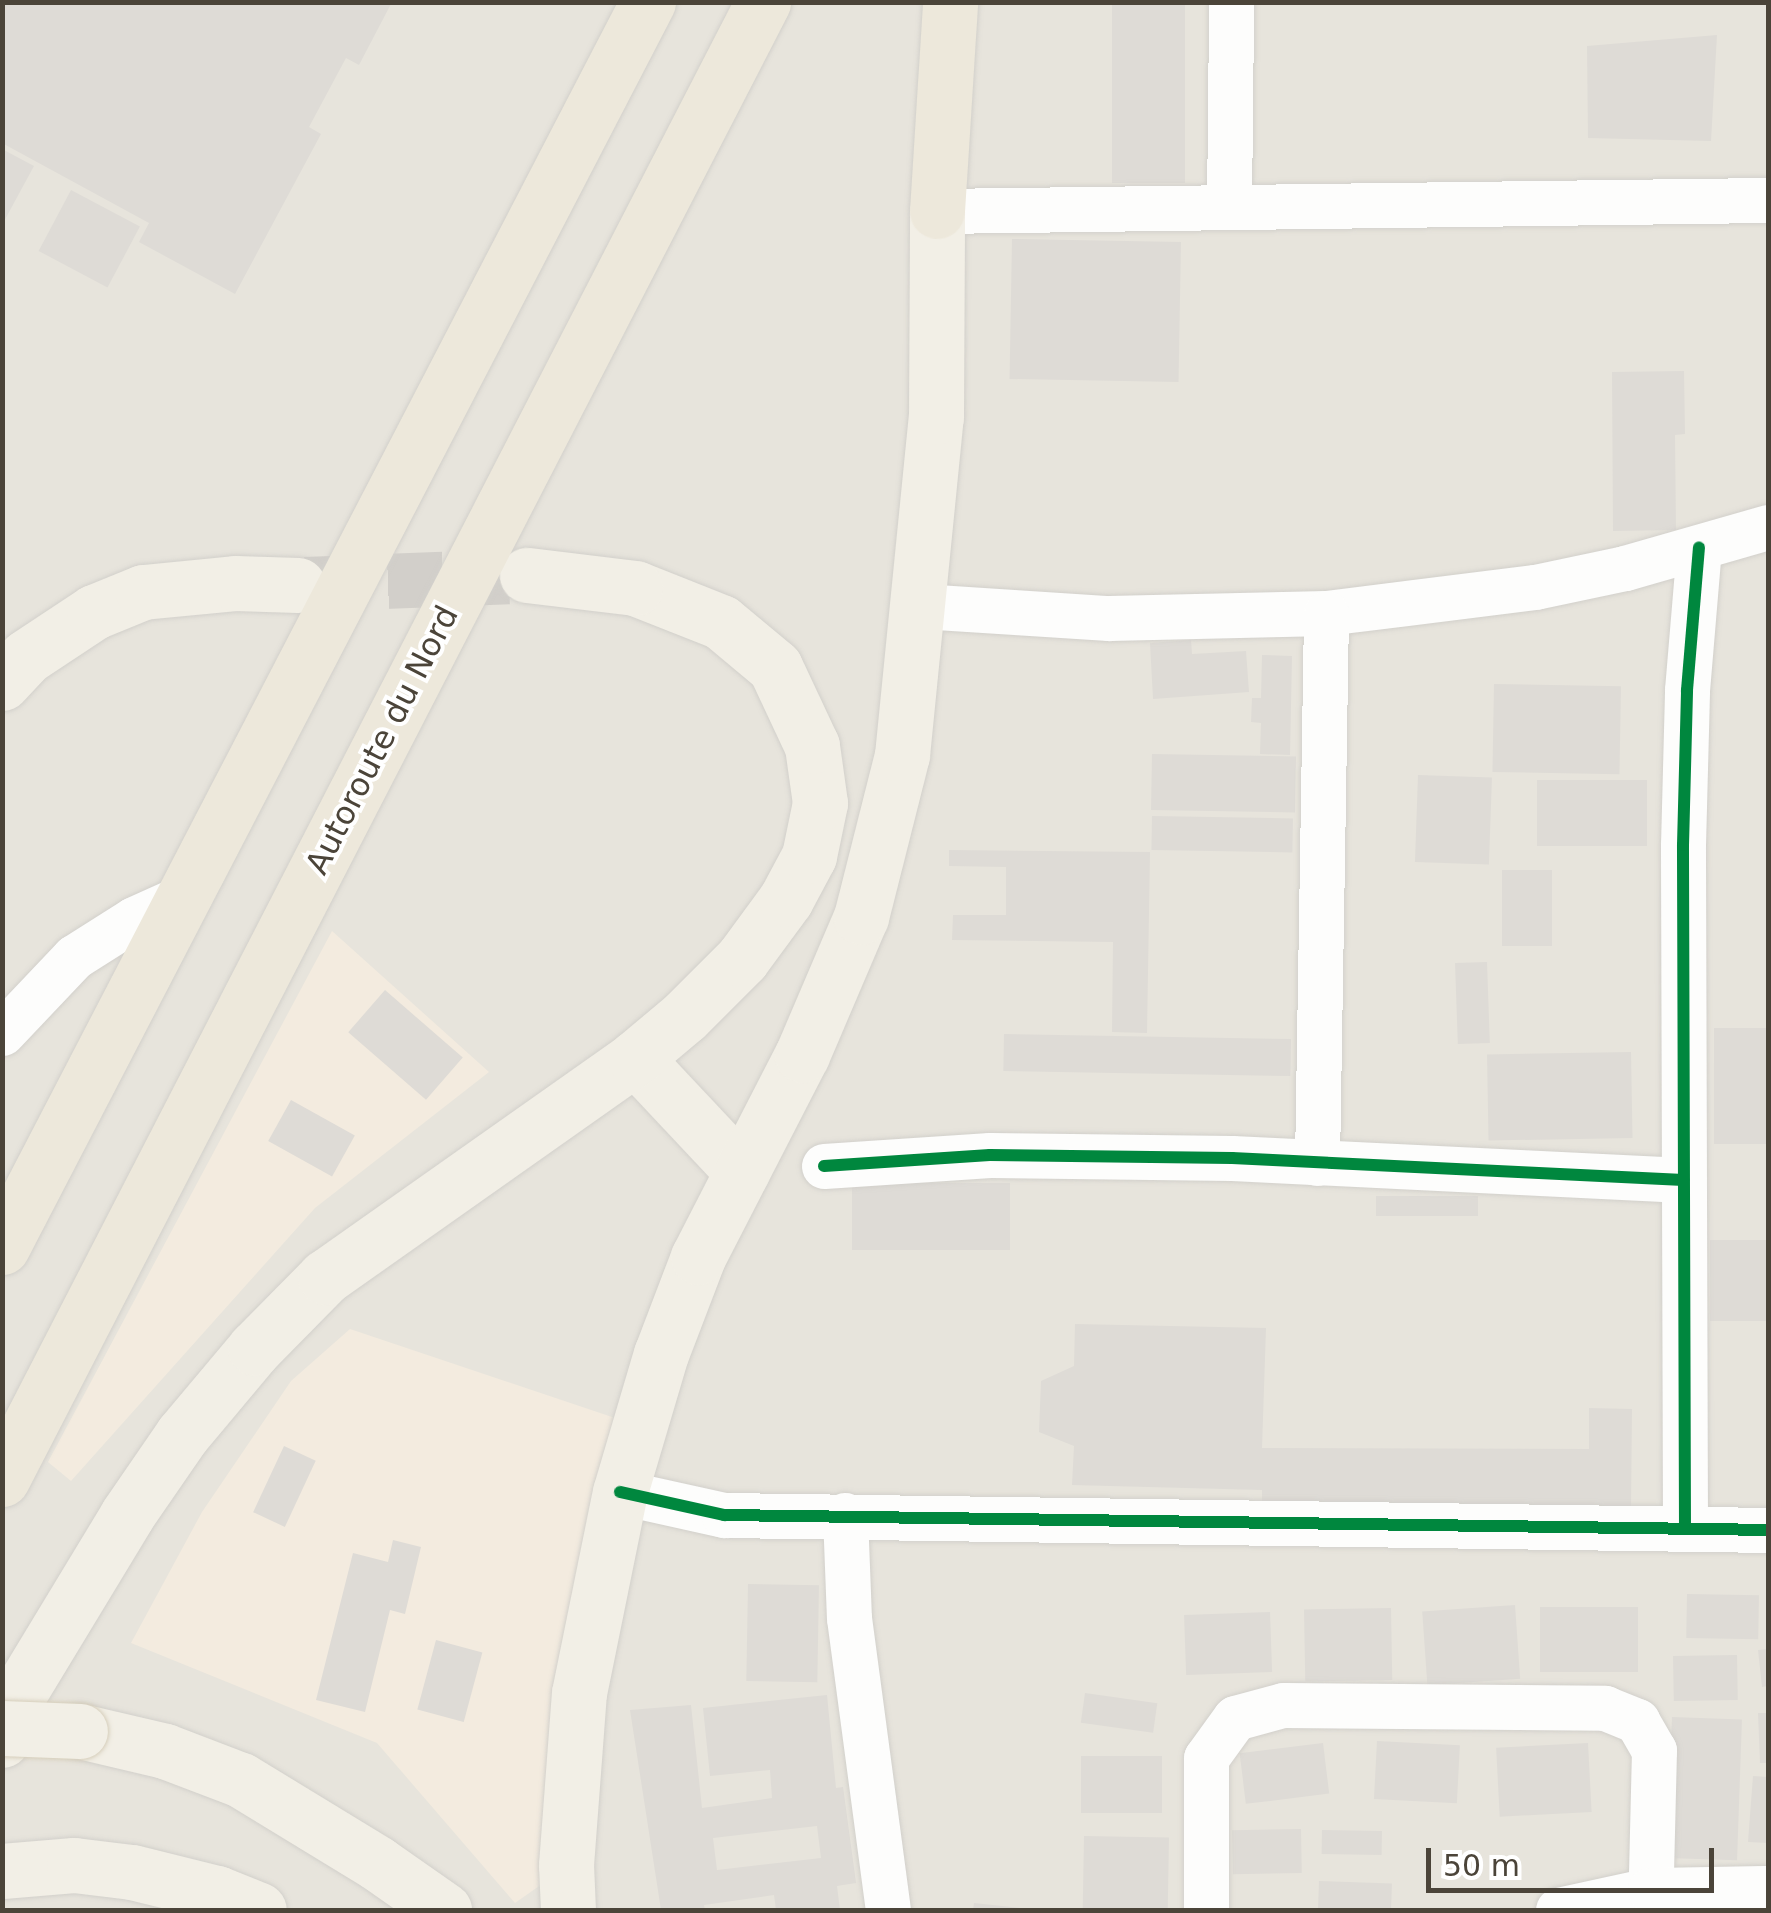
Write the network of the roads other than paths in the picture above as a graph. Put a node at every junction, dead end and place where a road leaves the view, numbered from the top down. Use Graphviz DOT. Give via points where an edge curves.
graph roads {
  1 [pos="648,2"];
  2 [pos="763,2"];
  3 [pos="950,2"];
  4 [pos="1231,2"];
  5 [pos="1768,200"];
  6 [pos="1229,207"];
  7 [pos="937,212"];
  8 [pos="1768,527"];
  9 [pos="1699,548"];
  10 [pos="527,575"];
  11 [pos="298,584"];
  12 [pos="920,606"];
  13 [pos="1326,613"];
  14 [pos="2,683"];
  15 [pos="185,896"];
  16 [pos="2,1033"];
  17 [pos="635,1058"];
  18 [pos="1317,1163"];
  19 [pos="824,1166"];
  20 [pos="742,1172"];
  21 [pos="1683,1180"];
  22 [pos="2,1248"];
  23 [pos="2,1479"];
  24 [pos="620,1492"];
  25 [pos="845,1515"];
  26 [pos="1686,1528"];
  27 [pos="1768,1530"];
  28 [pos="2,1728"];
  29 [pos="2,1740"];
  30 [pos="2,1871"];
  31 [pos="1768,1888"];
  32 [pos="1650,1900"];
  33 [pos="259,1910"];
  34 [pos="444,1910"];
  35 [pos="568,1910"];
  36 [pos="888,1910"];
  37 [pos="1206,1910"];
  38 [pos="1558,1910"];
  1 -- 15 [label="highway"];
  2 -- 23 [label="highway, Autoroute du Nord"];
  3 -- 7 [label="highway"];
  4 -- 6 [label="street"];
  5 -- 6 [label="street"];
  6 -- 7 [label="street"];
  7 -- 12 [label="main road" via="936,417"];
  8 -- 9 [label="street"];
  9 -- 13 [label="street" via="1535,588"];
  9 -- 21 [label="street" via="1683,846"];
  10 -- 17 [label="main road" via="635,588 721,622 774,667 812,746 820,803 808,856 786,899 742,959"];
  11 -- 14 [label="main road" via="143,592 94,612 26,657"];
  12 -- 13 [label="street" via="1109,618"];
  12 -- 20 [label="main road" via="902,755 861,918"];
  13 -- 18 [label="street"];
  15 -- 16 [label="street" via="74,957"];
  15 -- 22 [label="highway"];
  17 -- 20 [label="main road"];
  17 -- 29 [label="main road" via="325,1278 255,1348 182,1435 127,1515 20,1692"];
  18 -- 19 [label="street" via="990,1155"];
  18 -- 21 [label="street"];
  20 -- 24 [label="main road" via="698,1256"];
  21 -- 26 [label="street"];
  24 -- 25 [label="street" via="724,1515"];
  24 -- 35 [label="main road" via="579,1693"];
  25 -- 26 [label="street"];
  25 -- 36 [label="street" via="849,1618"];
  26 -- 27 [label="street"];
  28 -- 34 [label="main road, bridge" via="80,1731 165,1751 240,1780"];
  30 -- 33 [label="main road" via="74,1865 132,1872 217,1892"];
  31 -- 32 [label="street"];
  32 -- 37 [label="street" via="1654,1750 1638,1720 1605,1708 1283,1704 1236,1718 1206,1758"];
  32 -- 38 [label="street"];
}
